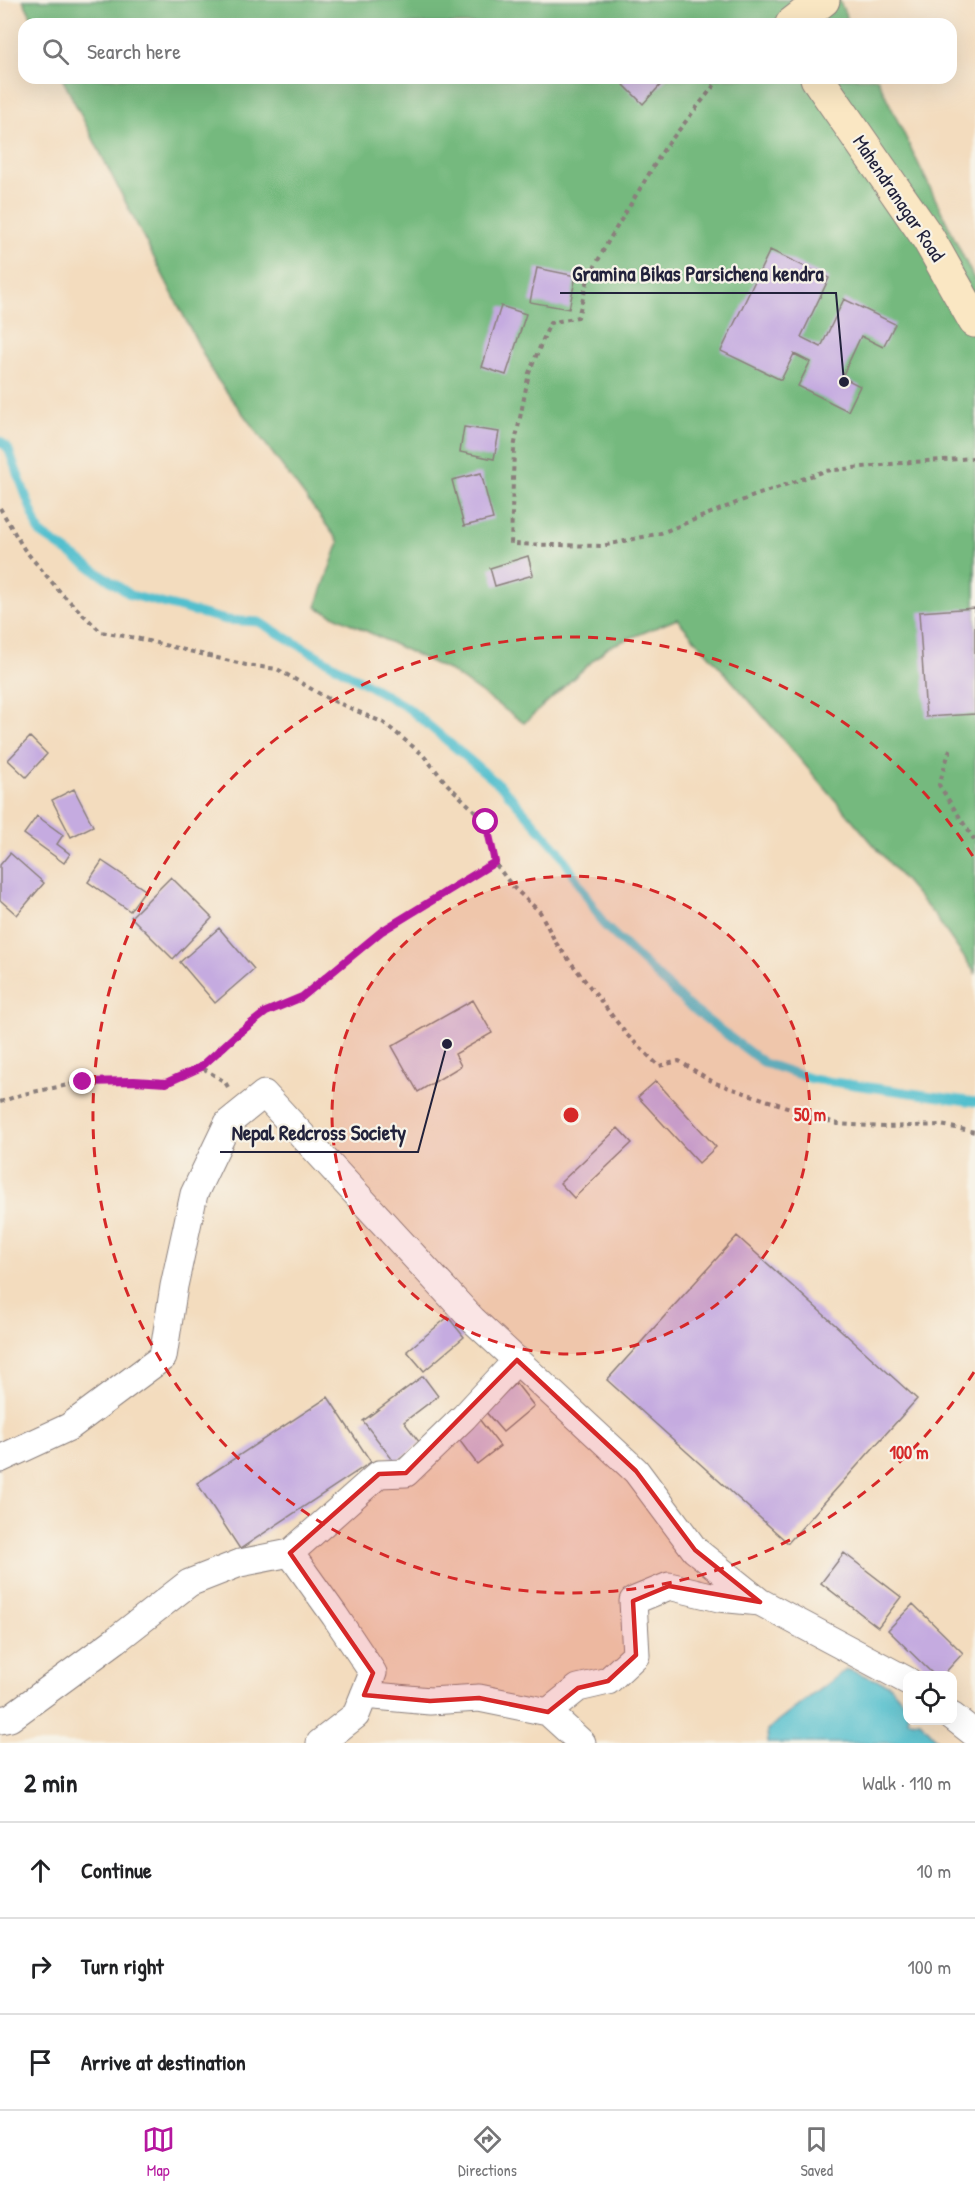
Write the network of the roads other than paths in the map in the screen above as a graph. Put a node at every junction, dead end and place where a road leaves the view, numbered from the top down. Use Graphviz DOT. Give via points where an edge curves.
graph roads {
  1 [pos="823,0"];
  2 [pos="800,18"];
  3 [pos="822,84"];
  4 [pos="975,321"];
  5 [pos="517,1360"];
  6 [pos="0,1460"];
  7 [pos="290,1554"];
  8 [pos="760,1602"];
  9 [pos="903,1678"];
  10 [pos="364,1695"];
  11 [pos="549,1712"];
  12 [pos="0,1720"];
  13 [pos="957,1720"];
  14 [pos="975,1734"];
  15 [pos="320,1743"];
  16 [pos="582,1743"];
  1 -- 2 [label="street"];
  3 -- 4 [label="street, Mahendranagar Road" via="928,238"];
  5 -- 6 [label="street" via="465,1311 264,1094 228,1123 194,1194 163,1357 69,1427"];
  5 -- 7 [label="street" via="406,1473 379,1474"];
  5 -- 8 [label="street" via="636,1471 695,1550"];
  7 -- 10 [label="street" via="373,1673"];
  7 -- 12 [label="street" via="240,1563 189,1584 10,1718"];
  8 -- 9 [label="street"];
  8 -- 11 [label="street" via="719,1598 669,1586 633,1601 636,1655 608,1681 578,1688"];
  10 -- 11 [label="street" via="430,1701 479,1698"];
  10 -- 15 [label="street" via="356,1714"];
  11 -- 16 [label="street"];
  13 -- 14 [label="street"];
}
